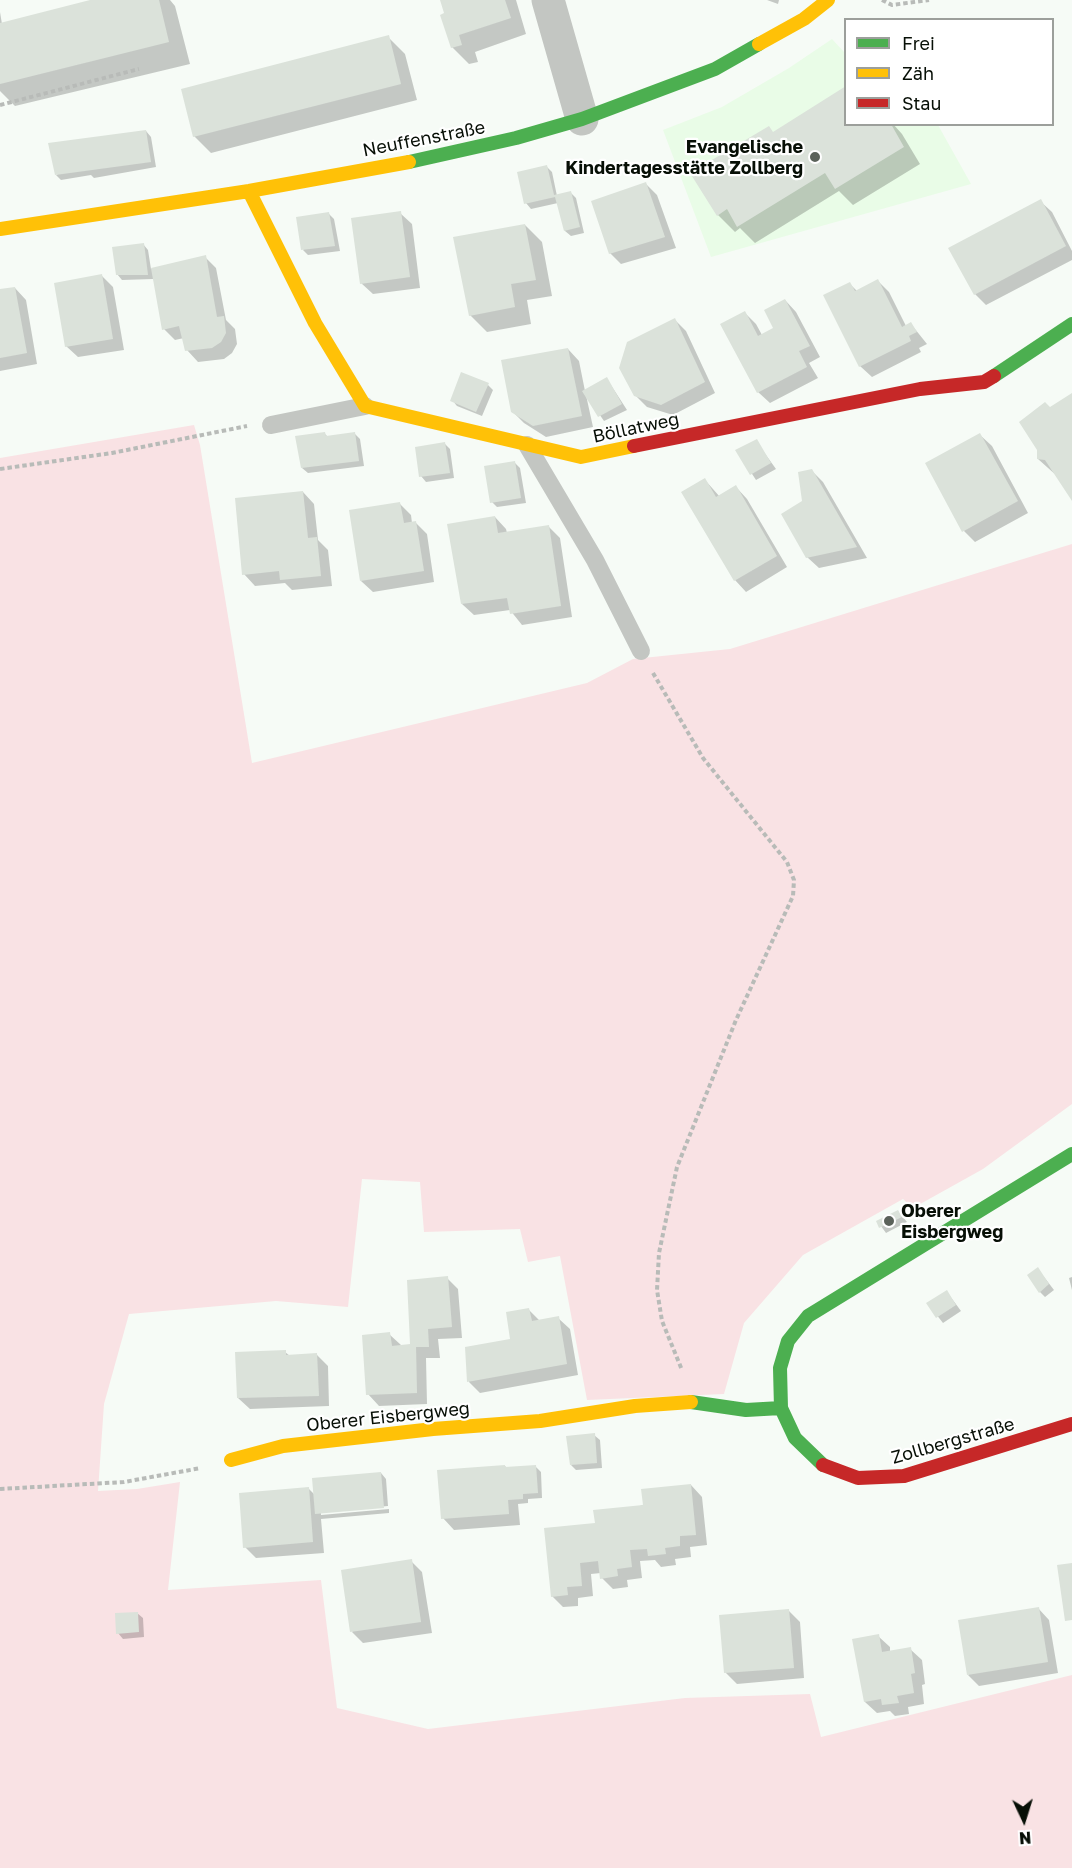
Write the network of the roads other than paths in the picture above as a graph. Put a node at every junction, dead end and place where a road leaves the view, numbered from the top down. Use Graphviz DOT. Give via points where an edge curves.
graph roads {
  1 [pos="548,0"];
  2 [pos="828,0"];
  3 [pos="582,118"];
  4 [pos="249,190"];
  5 [pos="0,229"];
  6 [pos="1072,324"];
  7 [pos="365,405"];
  8 [pos="271,424"];
  9 [pos="527,445"];
  10 [pos="641,651"];
  11 [pos="1072,1154"];
  12 [pos="781,1408"];
  13 [pos="1072,1424"];
  14 [pos="231,1460"];
  1 -- 3 [label="street"];
  2 -- 3 [label="street, Neuffenstraße" via="804,19 715,69"];
  3 -- 4 [label="street, Neuffenstraße" via="474,149"];
  4 -- 5 [label="street, Neuffenstraße"];
  4 -- 7 [label="street" via="315,324"];
  6 -- 9 [label="street, Böllatweg" via="984,382 920,389 586,457"];
  7 -- 8 [label="lane"];
  7 -- 9 [label="street, Böllatweg"];
  9 -- 10 [label="lane" via="595,560"];
  11 -- 12 [label="street, Zollbergstraße" via="808,1316 788,1341 783,1356"];
  12 -- 13 [label="street, Zollbergstraße" via="795,1438 813,1458 833,1471 858,1478 904,1476"];
  12 -- 14 [label="street, Oberer Eisbergweg" via="734,1410 690,1402 635,1406 540,1421 283,1446"];
}
